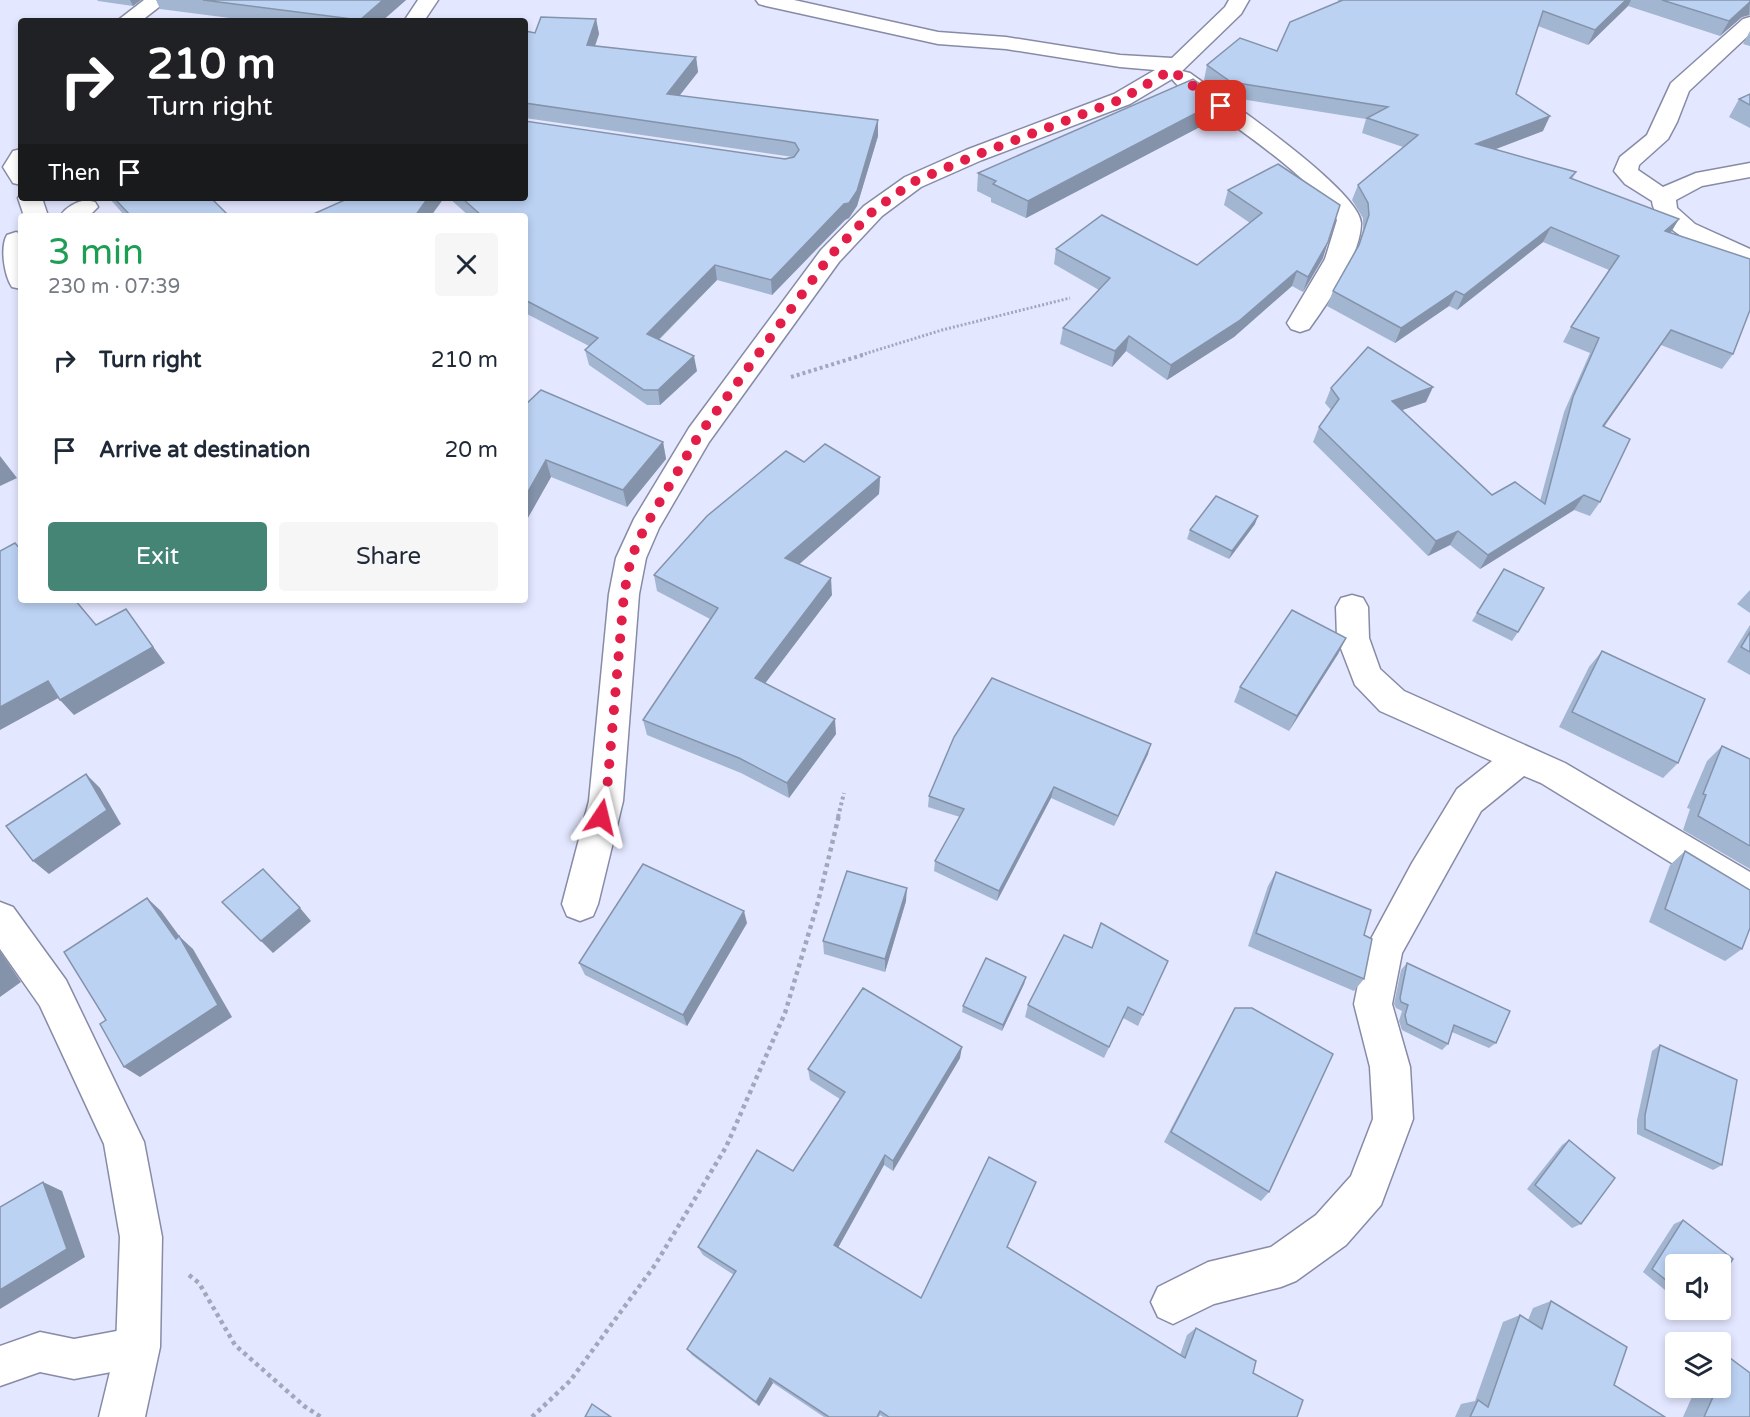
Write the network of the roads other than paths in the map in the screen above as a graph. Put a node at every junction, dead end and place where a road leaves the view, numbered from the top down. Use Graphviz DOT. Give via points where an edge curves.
graph roads {
  1 [pos="158,0"];
  2 [pos="428,0"];
  3 [pos="766,0"];
  4 [pos="1239,0"];
  5 [pos="131,18"];
  6 [pos="416,18"];
  7 [pos="1750,23"];
  8 [pos="1174,68"];
  9 [pos="1750,170"];
  10 [pos="1664,198"];
  11 [pos="12,240"];
  12 [pos="1750,259"];
  13 [pos="18,273"];
  14 [pos="1300,322"];
  15 [pos="1352,607"];
  16 [pos="1521,758"];
  17 [pos="1750,891"];
  18 [pos="580,904"];
  19 [pos="0,919"];
  20 [pos="1173,1302"];
  21 [pos="138,1347"];
  22 [pos="0,1366"];
  23 [pos="122,1417"];
  1 -- 5 [label="street"];
  2 -- 6 [label="street"];
  3 -- 8 [label="street" via="938,38 1006,43"];
  4 -- 8 [label="street" via="1234,10"];
  7 -- 10 [label="street" via="1679,88 1656,139 1628,162 1626,171 1633,179"];
  8 -- 14 [label="street" via="1326,189 1349,218 1340,253 1316,302"];
  8 -- 18 [label="street" via="1122,99 913,182 873,211 830,256 699,435 631,558 624,594 606,801"];
  9 -- 10 [label="street" via="1702,178 1674,189"];
  10 -- 12 [label="street" via="1665,210 1686,229"];
  11 -- 13 [label="street"];
  15 -- 16 [label="street" via="1353,638 1366,676 1392,701"];
  16 -- 17 [label="street" via="1553,773"];
  16 -- 20 [label="street" via="1469,800 1384,950 1373,1004 1390,1067 1393,1119 1366,1190 1331,1230 1281,1266 1208,1284"];
  19 -- 21 [label="street" via="53,993 124,1142 141,1237"];
  21 -- 22 [label="lane" via="74,1359 40,1352"];
  21 -- 23 [label="street"];
}
